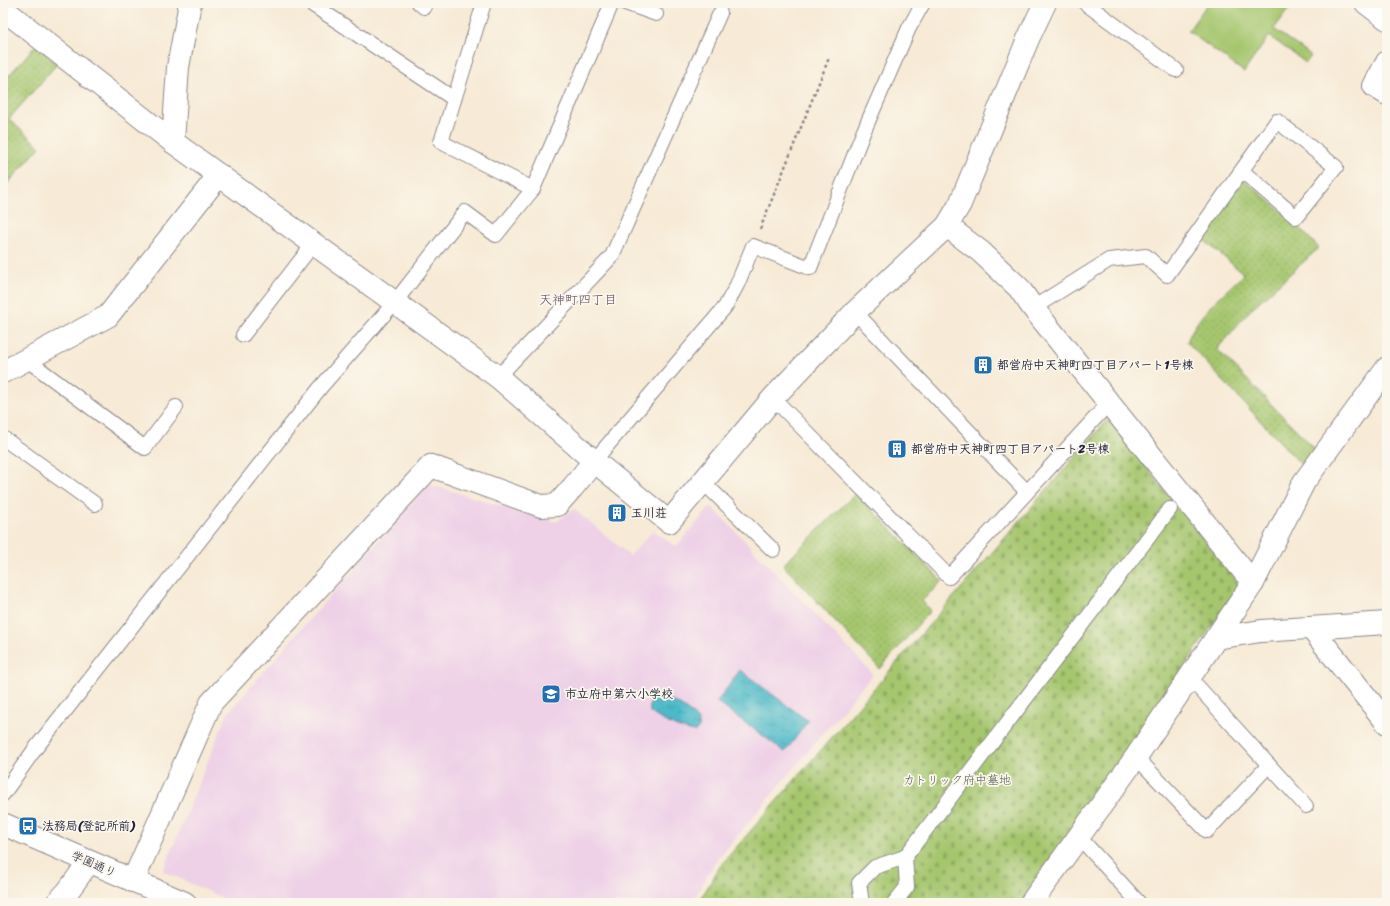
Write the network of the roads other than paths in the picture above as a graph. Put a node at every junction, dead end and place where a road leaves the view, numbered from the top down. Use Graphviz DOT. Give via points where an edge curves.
graph roads {
  1 [pos="190,3"];
  2 [pos="310,3"];
  3 [pos="484,3"];
  4 [pos="612,3"];
  5 [pos="625,3"];
  6 [pos="923,3"];
  7 [pos="1045,3"];
  8 [pos="1085,3"];
  9 [pos="1366,3"];
  10 [pos="3,9"];
  11 [pos="720,13"];
  12 [pos="656,14"];
  13 [pos="1387,19"];
  14 [pos="1387,62"];
  15 [pos="1176,70"];
  16 [pos="1387,94"];
  17 [pos="454,99"];
  18 [pos="173,142"];
  19 [pos="1242,171"];
  20 [pos="220,174"];
  21 [pos="533,189"];
  22 [pos="947,226"];
  23 [pos="314,243"];
  24 [pos="395,302"];
  25 [pos="1033,308"];
  26 [pos="855,312"];
  27 [pos="243,335"];
  28 [pos="11,364"];
  29 [pos="1387,368"];
  30 [pos="498,377"];
  31 [pos="773,398"];
  32 [pos="1109,403"];
  33 [pos="176,407"];
  34 [pos="3,438"];
  35 [pos="594,461"];
  36 [pos="703,482"];
  37 [pos="1027,492"];
  38 [pos="95,504"];
  39 [pos="1170,509"];
  40 [pos="772,550"];
  41 [pos="1253,583"];
  42 [pos="1387,623"];
  43 [pos="1311,628"];
  44 [pos="1216,638"];
  45 [pos="1189,677"];
  46 [pos="1387,723"];
  47 [pos="1136,757"];
  48 [pos="1269,765"];
  49 [pos="3,794"];
  50 [pos="1306,806"];
  51 [pos="3,824"];
  52 [pos="1079,838"];
  53 [pos="905,857"];
  54 [pos="89,862"];
  55 [pos="133,881"];
  56 [pos="57,903"];
  57 [pos="185,903"];
  58 [pos="862,903"];
  59 [pos="894,903"];
  60 [pos="1031,903"];
  61 [pos="1139,903"];
  1 -- 18 [label="street" via="178,67"];
  2 -- 17 [label="lane"];
  3 -- 17 [label="lane"];
  4 -- 21 [label="lane"];
  5 -- 12 [label="lane"];
  6 -- 35 [label="lane" via="909,28 863,133 810,268 753,246 725,307"];
  7 -- 22 [label="street" via="960,204"];
  8 -- 15 [label="lane"];
  9 -- 13 [label="street"];
  10 -- 18 [label="street"];
  11 -- 30 [label="lane" via="612,256"];
  14 -- 16 [label="street" via="1374,86"];
  17 -- 21 [label="lane" via="441,142"];
  18 -- 20 [label="street"];
  19 -- 19 [label="lane" via="1278,121 1336,167 1296,217"];
  19 -- 25 [label="lane" via="1167,276 1146,256 1109,260"];
  20 -- 23 [label="street"];
  20 -- 28 [label="street" via="108,316"];
  21 -- 24 [label="lane" via="496,236 465,212"];
  22 -- 25 [label="street" via="981,252 1020,288"];
  22 -- 26 [label="street"];
  23 -- 24 [label="street"];
  23 -- 27 [label="lane"];
  24 -- 30 [label="street"];
  24 -- 49 [label="lane" via="320,388 35,749"];
  25 -- 32 [label="street"];
  26 -- 31 [label="street"];
  26 -- 37 [label="lane"];
  28 -- 33 [label="lane" via="145,448"];
  29 -- 41 [label="street" via="1304,482"];
  30 -- 35 [label="street"];
  31 -- 36 [label="street"];
  31 -- 37 [label="lane" via="949,577"];
  32 -- 37 [label="lane"];
  32 -- 41 [label="street"];
  34 -- 38 [label="lane"];
  35 -- 36 [label="street" via="669,522"];
  35 -- 55 [label="street" via="557,505 541,506 431,466 211,703"];
  36 -- 40 [label="lane"];
  39 -- 53 [label="lane"];
  41 -- 44 [label="street"];
  42 -- 43 [label="street"];
  43 -- 44 [label="street" via="1261,631"];
  43 -- 46 [label="street"];
  44 -- 45 [label="street"];
  45 -- 47 [label="street"];
  45 -- 48 [label="lane"];
  47 -- 48 [label="lane" via="1207,831"];
  47 -- 52 [label="street"];
  48 -- 50 [label="lane"];
  51 -- 54 [label="street, 学園通り"];
  52 -- 60 [label="street"];
  52 -- 61 [label="lane"];
  53 -- 58 [label="lane" via="875,867 859,883"];
  53 -- 59 [label="lane" via="907,887"];
  54 -- 55 [label="street, 学園通り"];
  54 -- 56 [label="street"];
  55 -- 57 [label="street, 学園通り"];
}
